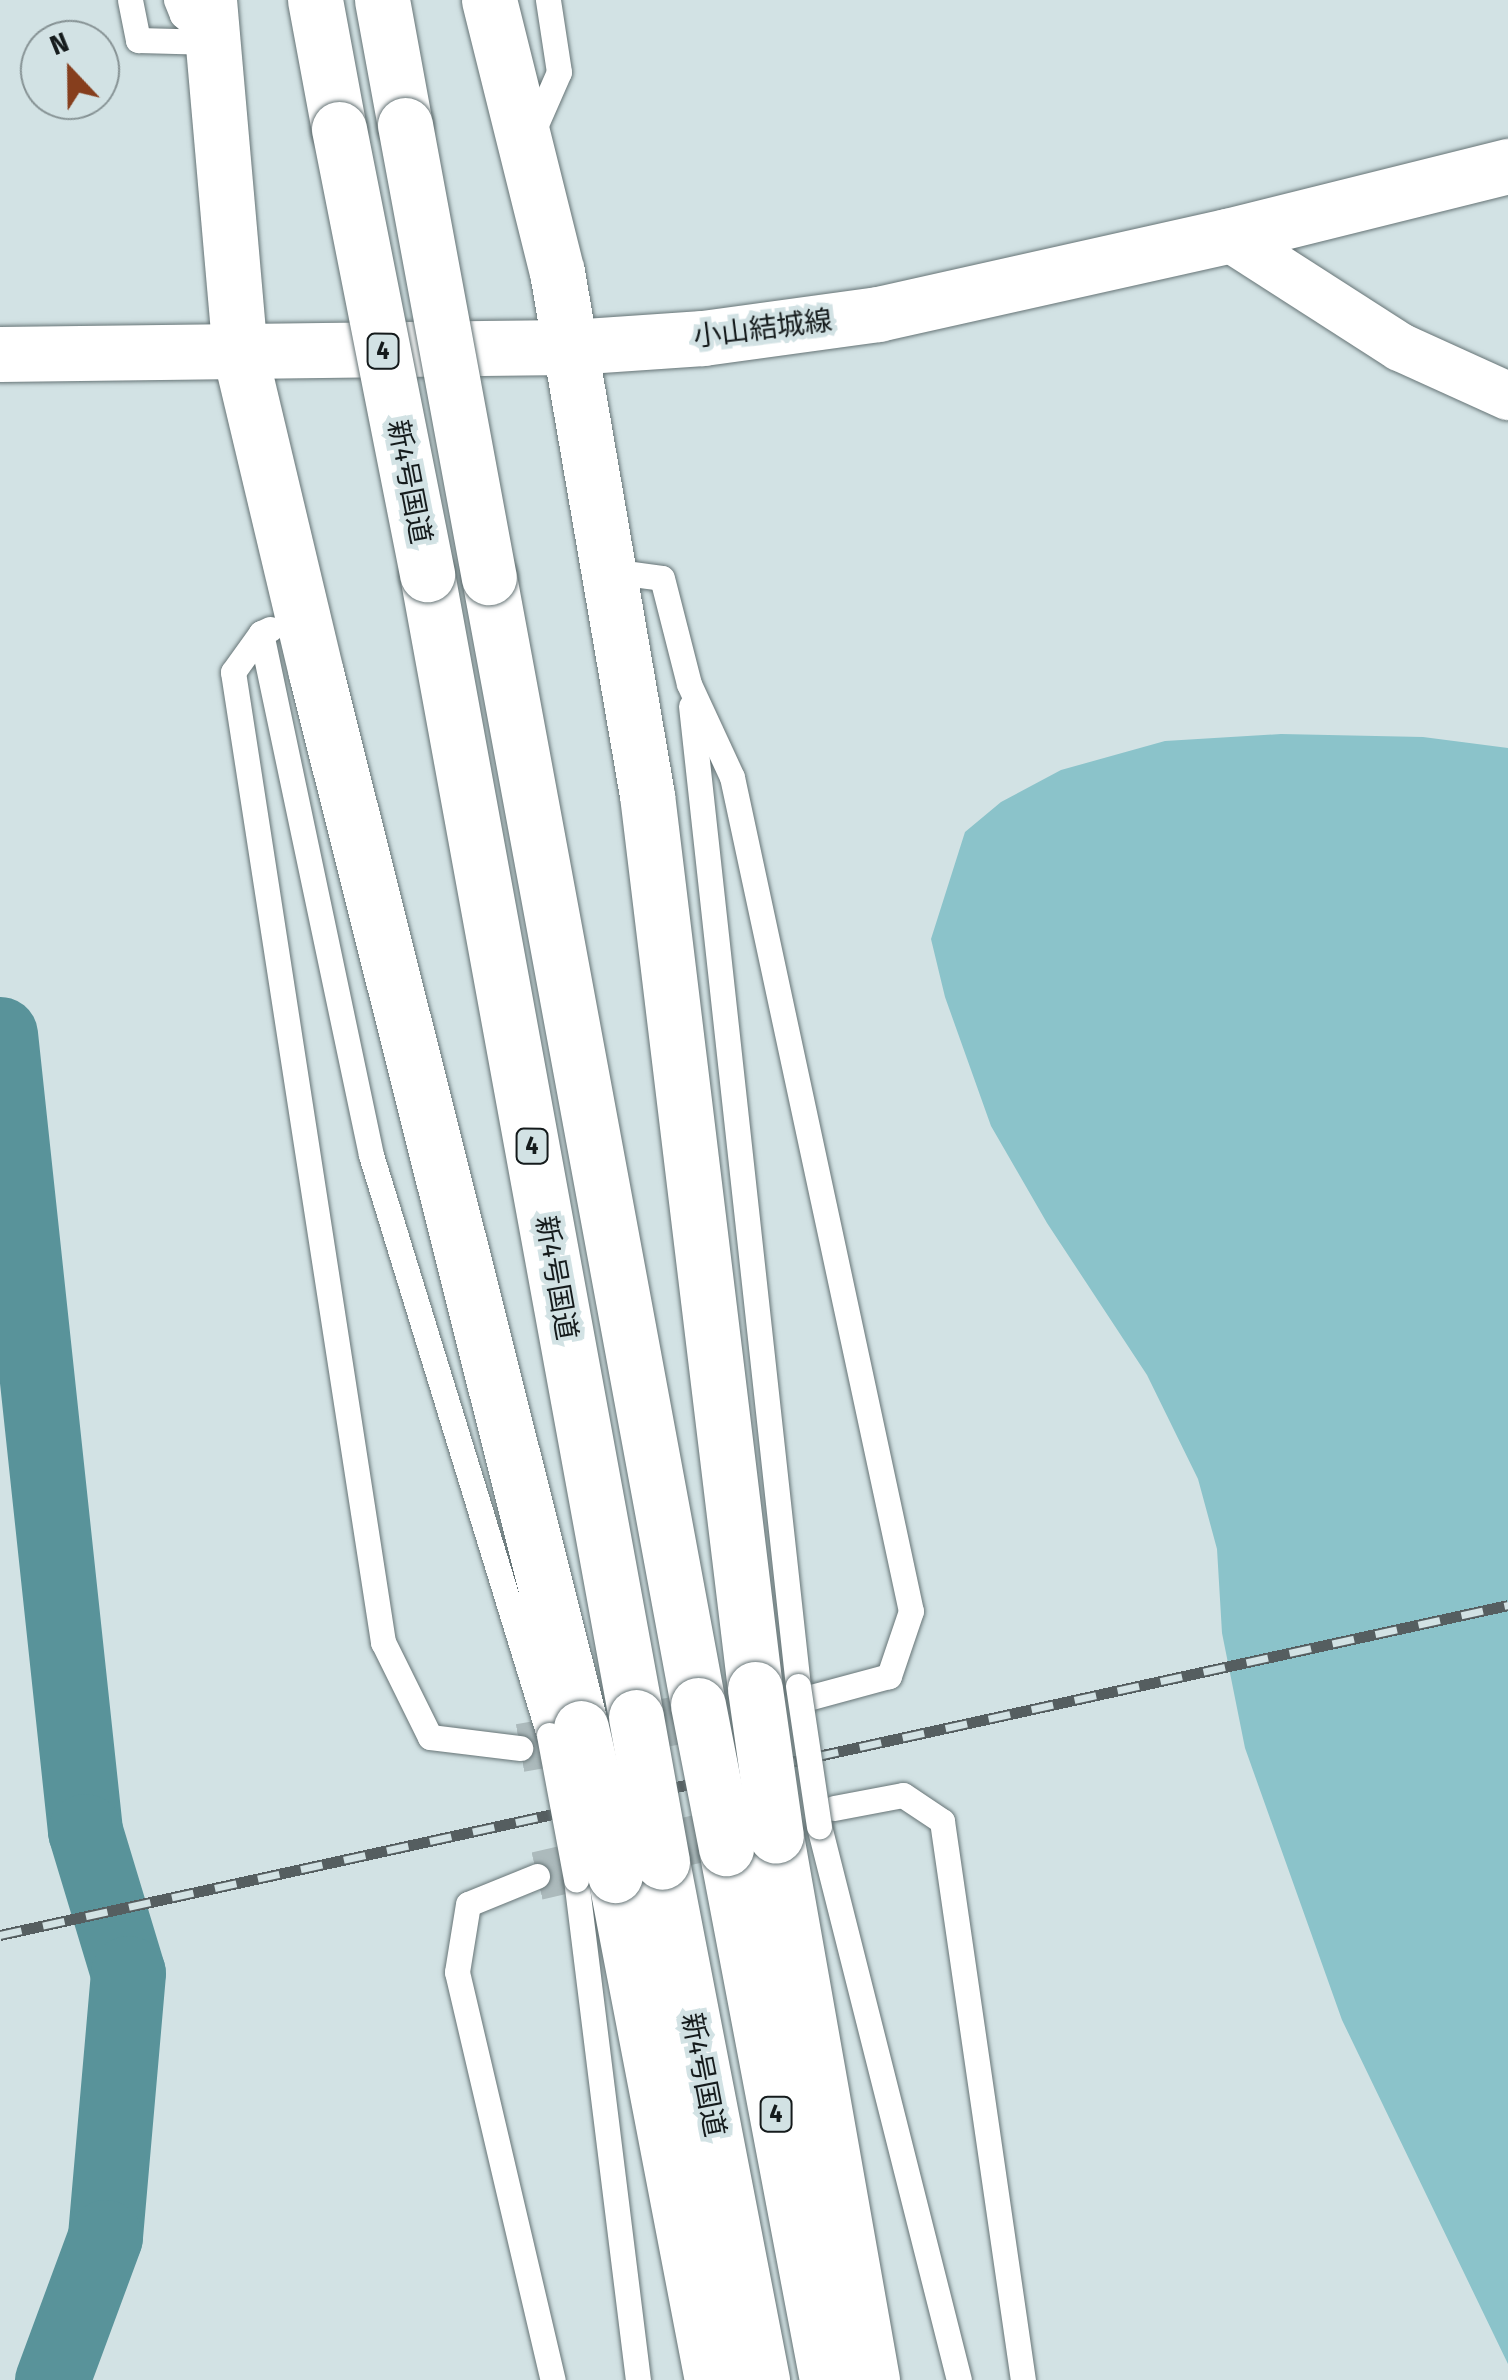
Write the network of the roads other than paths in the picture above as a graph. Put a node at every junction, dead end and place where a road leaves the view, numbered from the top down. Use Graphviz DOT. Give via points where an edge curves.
graph roads {
  1 [pos="130,0"];
  2 [pos="176,0"];
  3 [pos="315,0"];
  4 [pos="382,0"];
  5 [pos="489,0"];
  6 [pos="548,0"];
  7 [pos="211,21"];
  8 [pos="526,146"];
  9 [pos="1508,166"];
  10 [pos="1227,236"];
  11 [pos="572,347"];
  12 [pos="0,354"];
  13 [pos="240,354"];
  14 [pos="1508,396"];
  15 [pos="610,571"];
  16 [pos="282,623"];
  17 [pos="689,684"];
  18 [pos="788,1691"];
  19 [pos="520,1748"];
  20 [pos="789,1830"];
  21 [pos="618,1872"];
  22 [pos="537,1876"];
  23 [pos="553,2380"];
  24 [pos="638,2380"];
  25 [pos="712,2380"];
  26 [pos="762,2380"];
  27 [pos="828,2380"];
  28 [pos="872,2380"];
  29 [pos="959,2380"];
  30 [pos="1023,2380"];
  1 -- 7 [label="lane" via="138,40"];
  2 -- 7 [label="lane" via="182,14"];
  3 -- 21 [label="main road, 新4号国道 / 4, bridge" via="636,1717"];
  4 -- 20 [label="main road, 4, bridge" via="698,1704"];
  5 -- 8 [label="main road"];
  6 -- 8 [label="lane" via="559,72"];
  7 -- 13 [label="main road"];
  8 -- 11 [label="main road"];
  9 -- 10 [label="main road, 小山結城線"];
  10 -- 11 [label="main road, 小山結城線" via="878,314 703,338"];
  10 -- 14 [label="street" via="1400,347"];
  11 -- 13 [label="main road, 小山結城線"];
  11 -- 15 [label="main road"];
  12 -- 13 [label="main road, 小山結城線"];
  13 -- 16 [label="main road"];
  15 -- 17 [label="lane" via="662,578"];
  15 -- 18 [label="main road"];
  16 -- 19 [label="lane" via="233,672 383,1642 430,1736"];
  16 -- 21 [label="main road, bridge" via="565,1731"];
  17 -- 18 [label="lane"];
  17 -- 18 [label="lane" via="732,778 911,1611 890,1676"];
  18 -- 20 [label="main road, bridge"];
  20 -- 27 [label="main road, 4"];
  20 -- 28 [label="main road"];
  20 -- 29 [label="lane"];
  20 -- 30 [label="lane" via="903,1795 942,1821"];
  21 -- 24 [label="lane"];
  21 -- 25 [label="main road"];
  21 -- 26 [label="main road, 新4号国道 / 4"];
  22 -- 23 [label="lane" via="468,1904 457,1972"];
}
